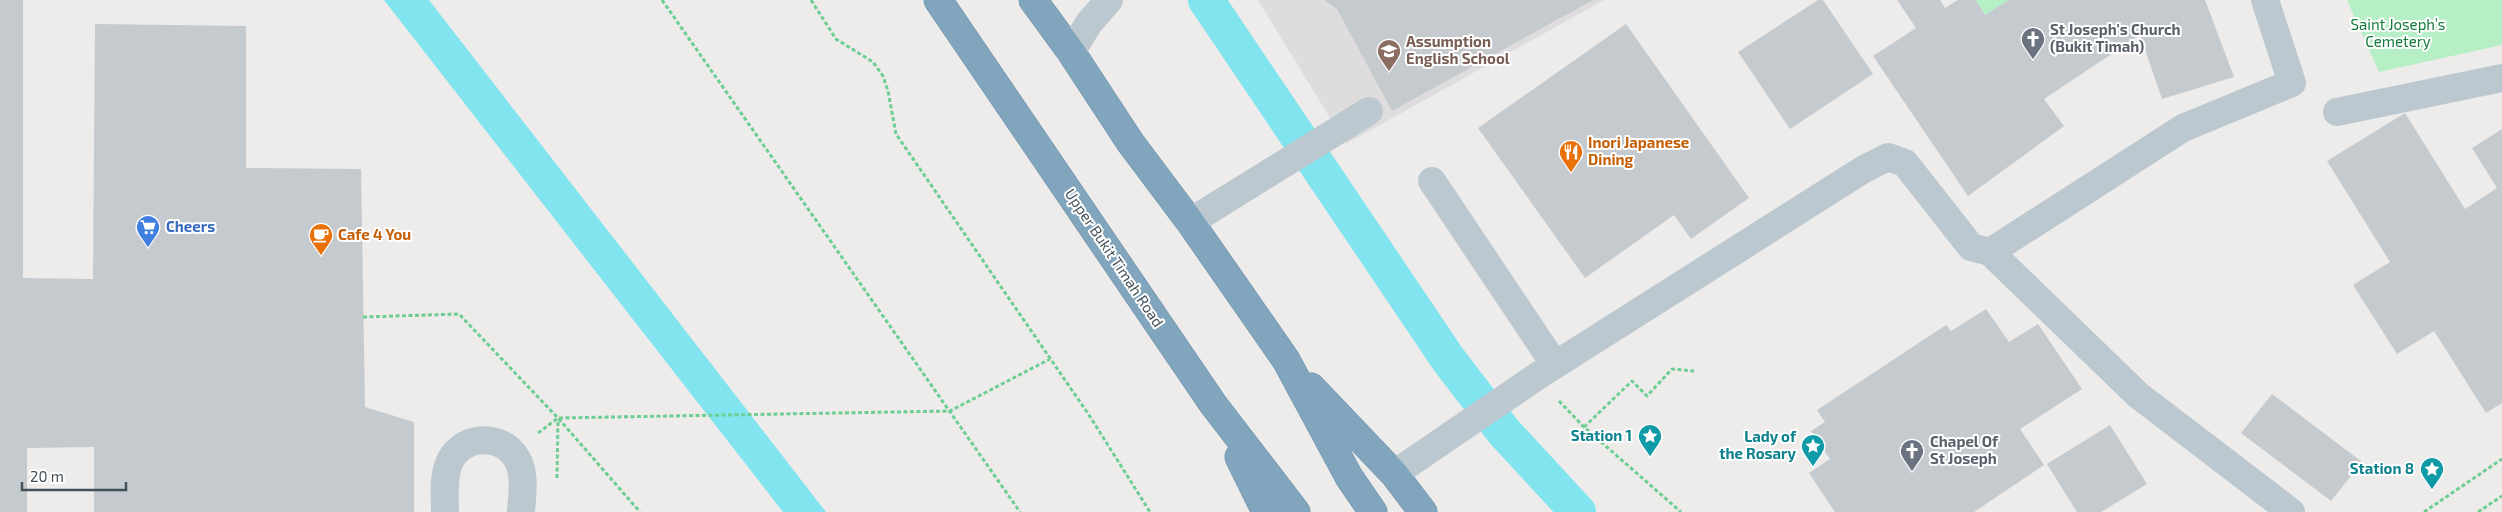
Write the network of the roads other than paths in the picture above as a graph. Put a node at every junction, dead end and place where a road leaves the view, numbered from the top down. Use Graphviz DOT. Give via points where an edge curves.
graph roads {
  1 [pos="938,0"];
  2 [pos="1033,0"];
  3 [pos="1109,0"];
  4 [pos="2265,0"];
  5 [pos="1071,52"];
  6 [pos="2502,78"];
  7 [pos="1369,111"];
  8 [pos="2337,112"];
  9 [pos="1432,181"];
  10 [pos="1190,222"];
  11 [pos="1990,252"];
  12 [pos="1286,360"];
  13 [pos="1535,378"];
  14 [pos="1213,404"];
  15 [pos="1394,474"];
  16 [pos="445,512"];
  17 [pos="521,512"];
  18 [pos="1266,512"];
  19 [pos="1296,512"];
  20 [pos="1373,512"];
  21 [pos="1423,512"];
  22 [pos="2291,512"];
  1 -- 14 [label="highway, Upper Bukit Timah Road"];
  2 -- 5 [label="highway"];
  3 -- 5 [label="lane" via="1089,22"];
  4 -- 11 [label="lane" via="2292,83 2183,128"];
  5 -- 10 [label="highway" via="1130,142"];
  6 -- 8 [label="lane"];
  7 -- 10 [label="lane"];
  9 -- 13 [label="lane"];
  10 -- 12 [label="highway"];
  11 -- 13 [label="lane" via="1971,247 1904,163 1888,157 1856,174"];
  11 -- 22 [label="lane" via="2138,395"];
  12 -- 15 [label="highway"];
  12 -- 20 [label="highway" via="1349,477"];
  13 -- 15 [label="lane"];
  14 -- 18 [label="highway"];
  14 -- 19 [label="highway, Upper Bukit Timah Road"];
  15 -- 21 [label="highway"];
  16 -- 17 [label="lane" via="446,473 451,458 465,445 485,440 503,445 517,459 522,478"];
}
